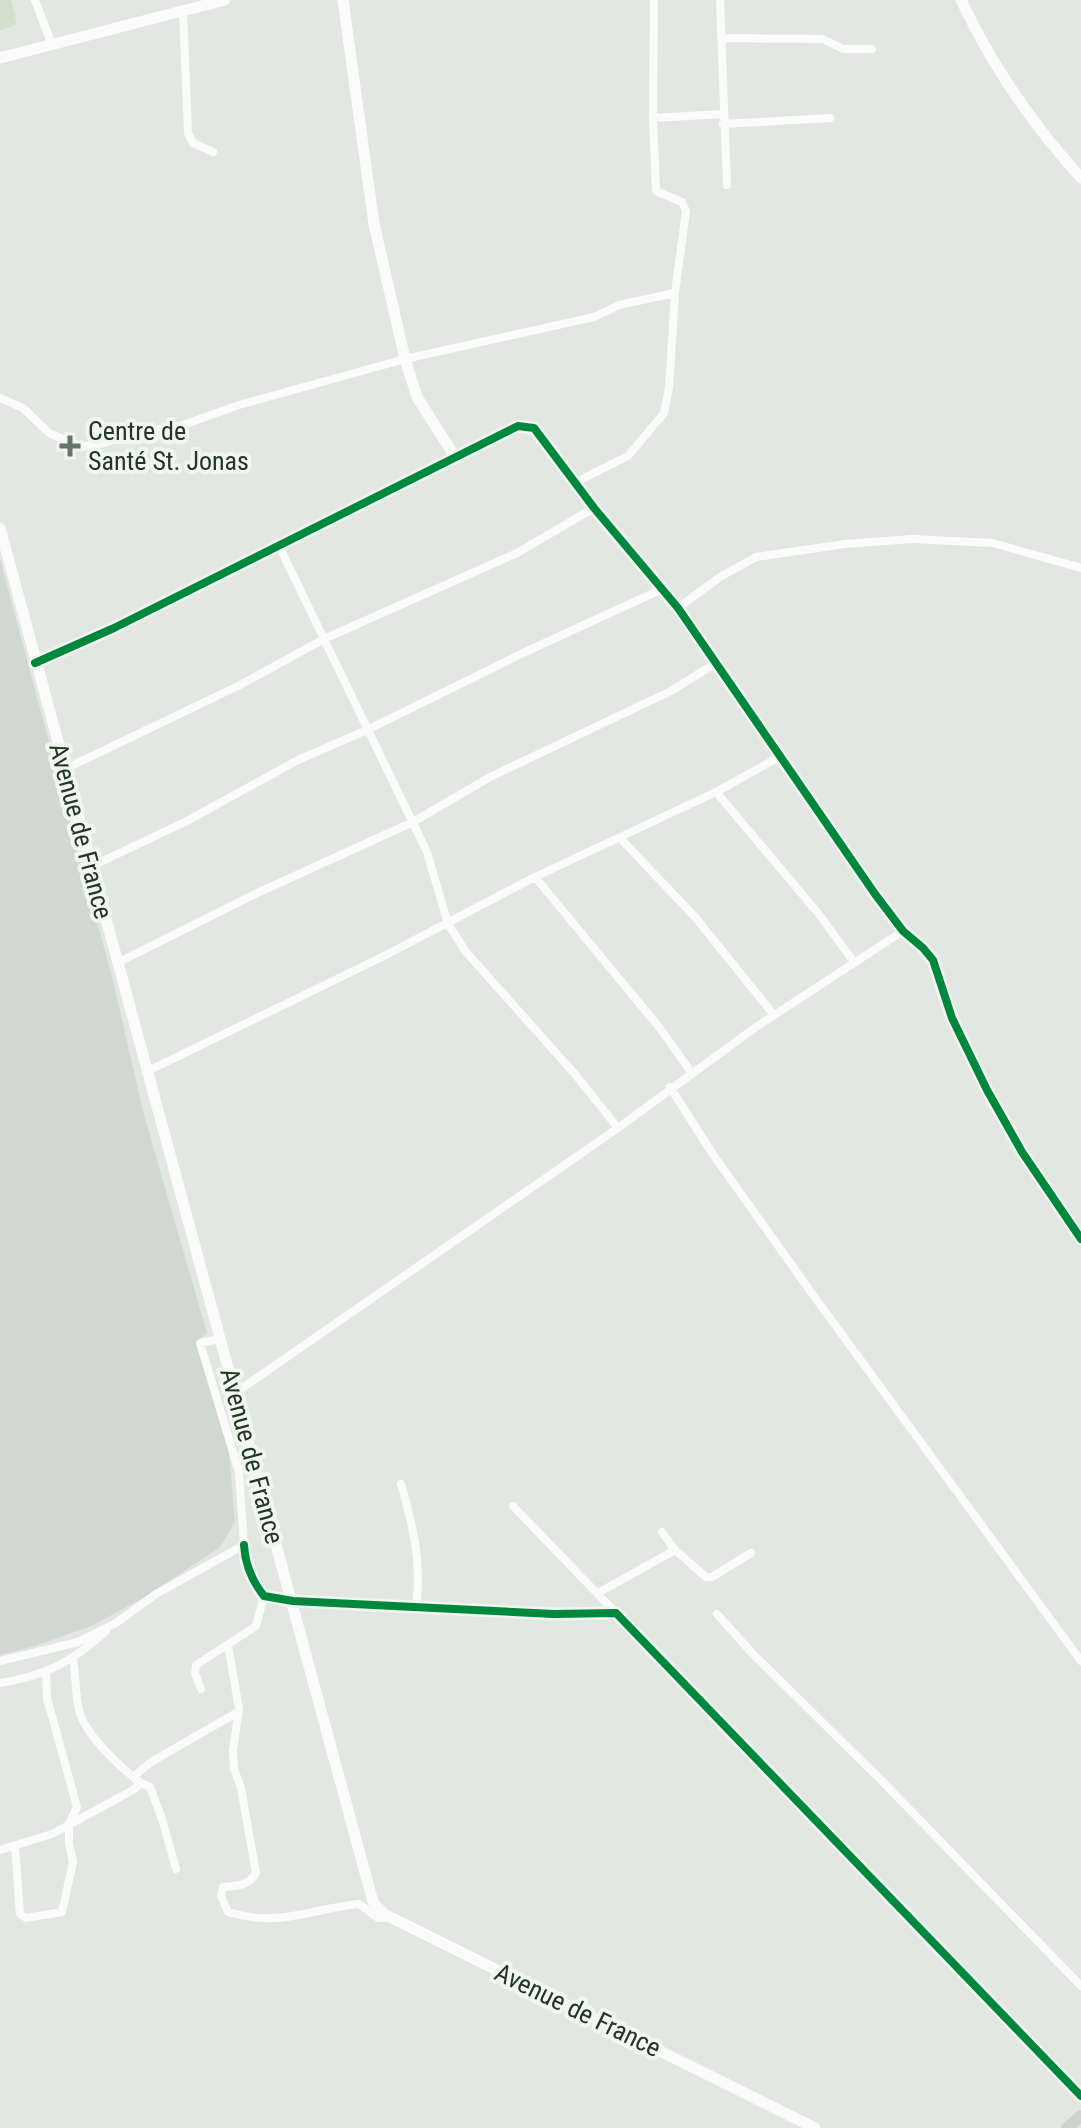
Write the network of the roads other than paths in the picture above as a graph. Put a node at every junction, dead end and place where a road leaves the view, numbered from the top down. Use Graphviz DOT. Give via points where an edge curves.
graph roads {
  1 [pos="35,0"];
  2 [pos="225,0"];
  3 [pos="343,0"];
  4 [pos="654,0"];
  5 [pos="720,0"];
  6 [pos="961,0"];
  7 [pos="183,11"];
  8 [pos="721,38"];
  9 [pos="52,45"];
  10 [pos="872,49"];
  11 [pos="0,58"];
  12 [pos="653,118"];
  13 [pos="830,118"];
  14 [pos="723,119"];
  15 [pos="213,152"];
  16 [pos="1081,178"];
  17 [pos="727,185"];
  18 [pos="675,293"];
  19 [pos="405,359"];
  20 [pos="0,398"];
  21 [pos="455,457"];
  22 [pos="576,482"];
  23 [pos="594,508"];
  24 [pos="0,528"];
  25 [pos="279,546"];
  26 [pos="1081,568"];
  27 [pos="660,590"];
  28 [pos="678,608"];
  29 [pos="324,639"];
  30 [pos="35,663"];
  31 [pos="716,663"];
  32 [pos="367,730"];
  33 [pos="781,756"];
  34 [pos="65,769"];
  35 [pos="716,792"];
  36 [pos="413,822"];
  37 [pos="620,838"];
  38 [pos="90,867"];
  39 [pos="535,877"];
  40 [pos="448,924"];
  41 [pos="903,931"];
  42 [pos="854,962"];
  43 [pos="117,963"];
  44 [pos="774,1015"];
  45 [pos="146,1072"];
  46 [pos="691,1072"];
  47 [pos="670,1087"];
  48 [pos="618,1128"];
  49 [pos="1081,1239"];
  50 [pos="220,1339"];
  51 [pos="235,1393"];
  52 [pos="401,1484"];
  53 [pos="513,1506"];
  54 [pos="662,1532"];
  55 [pos="244,1545"];
  56 [pos="675,1550"];
  57 [pos="751,1553"];
  58 [pos="598,1593"];
  59 [pos="264,1596"];
  60 [pos="293,1601"];
  61 [pos="416,1607"];
  62 [pos="616,1613"];
  63 [pos="717,1614"];
  64 [pos="116,1623"];
  65 [pos="228,1645"];
  66 [pos="73,1659"];
  67 [pos="0,1661"];
  68 [pos="1081,1661"];
  69 [pos="46,1673"];
  70 [pos="0,1683"];
  71 [pos="201,1689"];
  72 [pos="238,1712"];
  73 [pos="137,1780"];
  74 [pos="69,1824"];
  75 [pos="15,1847"];
  76 [pos="0,1850"];
  77 [pos="176,1869"];
  78 [pos="391,1918"];
  79 [pos="1081,1986"];
  80 [pos="1081,2096"];
  81 [pos="1081,2117"];
  82 [pos="815,2128"];
  83 [pos="1067,2128"];
  1 -- 9 [label="street"];
  2 -- 7 [label="main road"];
  3 -- 19 [label="main road" via="374,224"];
  4 -- 12 [label="street"];
  5 -- 8 [label="street"];
  6 -- 16 [label="main road" via="995,66 1044,137"];
  7 -- 9 [label="main road"];
  7 -- 15 [label="street" via="188,133 193,143"];
  8 -- 10 [label="street" via="823,39 843,49"];
  8 -- 14 [label="street"];
  9 -- 11 [label="main road"];
  12 -- 14 [label="street"];
  12 -- 18 [label="street" via="656,191 682,202 686,211"];
  13 -- 14 [label="street"];
  14 -- 17 [label="street"];
  18 -- 19 [label="street" via="619,305 594,317"];
  18 -- 22 [label="street" via="664,413 628,456"];
  19 -- 20 [label="street" via="180,426 81,447 49,433 23,408"];
  19 -- 21 [label="main road" via="417,397"];
  21 -- 22 [label="main road" via="526,425 542,437"];
  21 -- 25 [label="street"];
  22 -- 23 [label="main road"];
  23 -- 27 [label="main road"];
  23 -- 29 [label="street" via="517,553"];
  24 -- 30 [label="main road, Avenue de France"];
  25 -- 29 [label="street"];
  25 -- 30 [label="street"];
  26 -- 28 [label="street" via="988,542 912,539 845,544 756,557"];
  27 -- 28 [label="main road"];
  27 -- 32 [label="street"];
  28 -- 31 [label="main road"];
  29 -- 32 [label="street"];
  29 -- 34 [label="street"];
  30 -- 34 [label="main road, Avenue de France"];
  31 -- 33 [label="main road"];
  31 -- 36 [label="street" via="671,691 490,777"];
  32 -- 36 [label="street"];
  32 -- 38 [label="street"];
  33 -- 35 [label="street"];
  33 -- 41 [label="main road"];
  34 -- 38 [label="main road, Avenue de France"];
  35 -- 37 [label="street"];
  35 -- 42 [label="street"];
  36 -- 40 [label="street"];
  36 -- 43 [label="street"];
  37 -- 39 [label="street"];
  37 -- 44 [label="street" via="695,917"];
  38 -- 43 [label="main road, Avenue de France"];
  39 -- 40 [label="street"];
  39 -- 46 [label="street"];
  40 -- 45 [label="street"];
  40 -- 48 [label="street" via="466,952"];
  41 -- 42 [label="street"];
  41 -- 49 [label="main road" via="933,960 952,1018 987,1090"];
  42 -- 44 [label="street"];
  43 -- 45 [label="main road, Avenue de France"];
  44 -- 46 [label="street"];
  45 -- 50 [label="main road, Avenue de France"];
  46 -- 47 [label="street"];
  47 -- 48 [label="street"];
  47 -- 68 [label="street" via="813,1295"];
  48 -- 51 [label="street"];
  50 -- 51 [label="main road, Avenue de France"];
  50 -- 55 [label="street" via="200,1343 239,1472"];
  51 -- 60 [label="main road, Avenue de France"];
  52 -- 61 [label="street" via="420,1569"];
  53 -- 58 [label="street"];
  54 -- 56 [label="street"];
  55 -- 59 [label="street" via="254,1584"];
  55 -- 64 [label="street"];
  56 -- 57 [label="street" via="708,1578"];
  56 -- 58 [label="street"];
  58 -- 62 [label="street"];
  59 -- 60 [label="street"];
  59 -- 65 [label="street" via="256,1626"];
  60 -- 61 [label="street"];
  60 -- 78 [label="main road, Avenue de France" via="373,1902"];
  61 -- 62 [label="street"];
  62 -- 80 [label="street"];
  63 -- 79 [label="street"];
  64 -- 66 [label="street"];
  64 -- 67 [label="street" via="78,1642"];
  65 -- 71 [label="street" via="196,1665"];
  65 -- 72 [label="street"];
  66 -- 69 [label="street"];
  66 -- 73 [label="street" via="79,1714 107,1753"];
  69 -- 70 [label="street"];
  69 -- 74 [label="street" via="47,1698 77,1807"];
  72 -- 73 [label="street" via="151,1762"];
  72 -- 78 [label="street" via="234,1769 256,1873 242,1885 223,1887 228,1912 283,1919 359,1904 378,1918"];
  73 -- 74 [label="street" via="133,1790"];
  73 -- 77 [label="street" via="150,1787"];
  74 -- 75 [label="street"];
  74 -- 75 [label="street" via="73,1862 60,1914 20,1914"];
  75 -- 76 [label="street"];
  78 -- 82 [label="main road, Avenue de France"];
  81 -- 83 [label="main road"];
}
